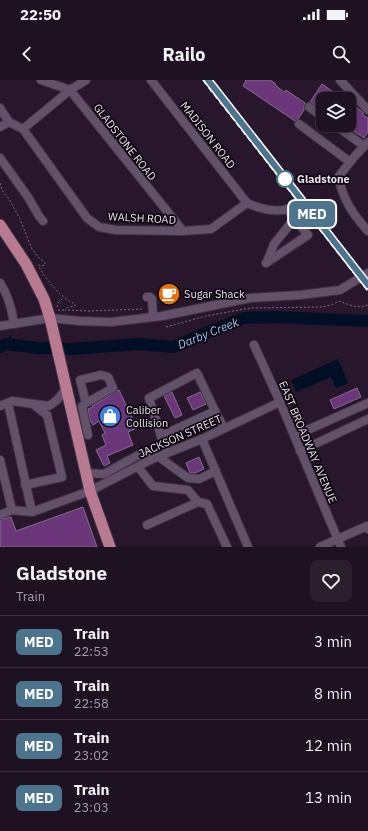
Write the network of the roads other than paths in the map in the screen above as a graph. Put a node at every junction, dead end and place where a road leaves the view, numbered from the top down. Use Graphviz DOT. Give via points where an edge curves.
graph roads {
  1 [pos="41,80"];
  2 [pos="86,80"];
  3 [pos="151,80"];
  4 [pos="340,80"];
  5 [pos="70,90"];
  6 [pos="310,107"];
  7 [pos="0,108"];
  8 [pos="368,110"];
  9 [pos="316,112"];
  10 [pos="9,122"];
  11 [pos="299,124"];
  12 [pos="0,127"];
  13 [pos="23,129"];
  14 [pos="346,132"];
  15 [pos="366,144"];
  16 [pos="0,158"];
  17 [pos="350,162"];
  18 [pos="247,203"];
  19 [pos="295,218"];
  20 [pos="43,221"];
  21 [pos="0,225"];
  22 [pos="183,231"];
  23 [pos="368,231"];
  24 [pos="368,273"];
  25 [pos="0,283"];
  26 [pos="147,296"];
  27 [pos="153,313"];
  28 [pos="50,323"];
  29 [pos="14,324"];
  30 [pos="0,326"];
  31 [pos="254,346"];
  32 [pos="66,389"];
  33 [pos="280,402"];
  34 [pos="8,403"];
  35 [pos="368,403"];
  36 [pos="33,404"];
  37 [pos="86,404"];
  38 [pos="0,406"];
  39 [pos="215,411"];
  40 [pos="368,418"];
  41 [pos="224,428"];
  42 [pos="87,435"];
  43 [pos="161,436"];
  44 [pos="294,436"];
  45 [pos="202,438"];
  46 [pos="300,451"];
  47 [pos="168,453"];
  48 [pos="159,456"];
  49 [pos="0,460"];
  50 [pos="150,460"];
  51 [pos="138,467"];
  52 [pos="216,471"];
  53 [pos="86,473"];
  54 [pos="25,485"];
  55 [pos="90,491"];
  56 [pos="198,502"];
  57 [pos="12,510"];
  58 [pos="32,512"];
  59 [pos="0,515"];
  60 [pos="147,525"];
  61 [pos="368,529"];
  62 [pos="338,539"];
  63 [pos="110,547"];
  64 [pos="227,547"];
  65 [pos="248,547"];
  66 [pos="320,547"];
  67 [pos="341,547"];
  1 -- 5 [label="street"];
  2 -- 5 [label="street"];
  3 -- 18 [label="street, MADISON ROAD"];
  4 -- 8 [label="street"];
  5 -- 13 [label="street"];
  5 -- 22 [label="street, GLADSTONE ROAD"];
  6 -- 9 [label="street"];
  7 -- 10 [label="street"];
  10 -- 12 [label="street"];
  10 -- 13 [label="street, WALSH ROAD"];
  11 -- 17 [label="street"];
  13 -- 22 [label="street, WALSH ROAD" via="87,218 99,227 116,230"];
  14 -- 15 [label="street"];
  15 -- 17 [label="street"];
  16 -- 20 [label="street"];
  17 -- 23 [label="street" via="339,176 340,187 352,211"];
  18 -- 19 [label="street" via="268,209 288,209"];
  18 -- 22 [label="street, WALSH ROAD" via="211,229"];
  19 -- 19 [label="street" via="308,235 266,263 274,244"];
  21 -- 28 [label="main road" via="26,264 44,299"];
  24 -- 27 [label="street" via="340,290 250,298"];
  25 -- 29 [label="street" via="10,302"];
  26 -- 27 [label="street" via="152,299"];
  27 -- 28 [label="street" via="111,322"];
  28 -- 29 [label="street"];
  28 -- 32 [label="main road"];
  29 -- 30 [label="street"];
  31 -- 33 [label="street, EAST BROADWAY AVENUE"];
  32 -- 36 [label="street" via="49,406"];
  32 -- 42 [label="main road"];
  33 -- 41 [label="street, JACKSON STREET"];
  33 -- 44 [label="street, EAST BROADWAY AVENUE"];
  34 -- 36 [label="street" via="12,401"];
  34 -- 38 [label="street"];
  34 -- 54 [label="street"];
  35 -- 44 [label="street"];
  36 -- 54 [label="street" via="48,415 62,476"];
  37 -- 42 [label="street" via="82,406"];
  39 -- 41 [label="street"];
  39 -- 43 [label="street"];
  39 -- 43 [label="street" via="197,373 149,398"];
  40 -- 46 [label="street"];
  41 -- 45 [label="street, JACKSON STREET"];
  42 -- 53 [label="main road"];
  43 -- 47 [label="street"];
  44 -- 46 [label="street, EAST BROADWAY AVENUE"];
  45 -- 47 [label="street, JACKSON STREET"];
  45 -- 52 [label="street"];
  46 -- 62 [label="street, EAST BROADWAY AVENUE"];
  47 -- 48 [label="street, JACKSON STREET"];
  48 -- 50 [label="street, JACKSON STREET"];
  48 -- 52 [label="street" via="188,478 199,479"];
  49 -- 57 [label="street"];
  50 -- 51 [label="street, JACKSON STREET"];
  50 -- 53 [label="street" via="144,452 104,474"];
  51 -- 55 [label="street, JACKSON STREET"];
  51 -- 56 [label="street" via="153,486 188,490"];
  52 -- 65 [label="street"];
  53 -- 55 [label="main road"];
  54 -- 58 [label="street"];
  55 -- 58 [label="street, JACKSON STREET"];
  55 -- 63 [label="main road"];
  56 -- 60 [label="street"];
  56 -- 64 [label="street" via="207,504"];
  57 -- 58 [label="street"];
  57 -- 59 [label="street"];
  61 -- 62 [label="street" via="367,526"];
  62 -- 66 [label="street"];
  62 -- 67 [label="street, EAST BROADWAY AVENUE"];
}
